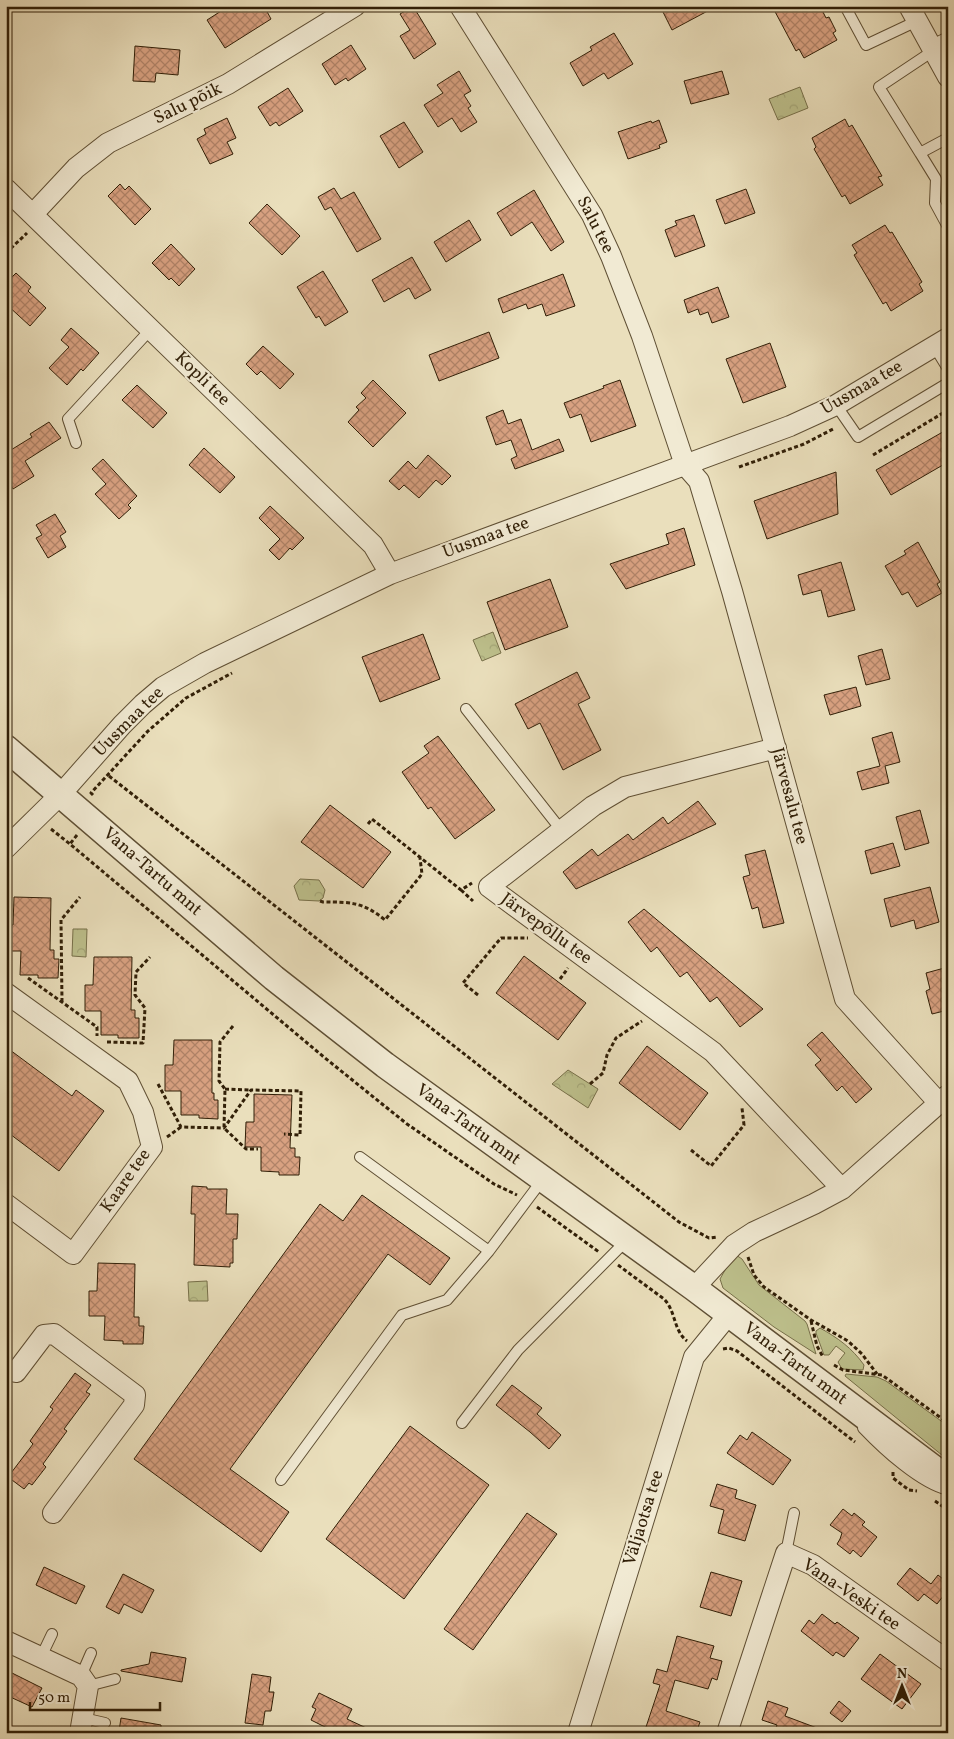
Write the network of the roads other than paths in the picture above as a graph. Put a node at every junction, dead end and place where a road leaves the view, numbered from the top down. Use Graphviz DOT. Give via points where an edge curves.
graph roads {
  1 [pos="355,6"];
  2 [pos="460,6"];
  3 [pos="845,6"];
  4 [pos="913,14"];
  5 [pos="948,37"];
  6 [pos="931,49"];
  7 [pos="948,77"];
  8 [pos="948,138"];
  9 [pos="920,153"];
  10 [pos="6,189"];
  11 [pos="33,214"];
  12 [pos="948,227"];
  13 [pos="150,329"];
  14 [pos="941,342"];
  15 [pos="948,369"];
  16 [pos="948,383"];
  17 [pos="836,405"];
  18 [pos="76,443"];
  19 [pos="685,465"];
  20 [pos="390,574"];
  21 [pos="466,709"];
  22 [pos="6,748"];
  23 [pos="776,748"];
  24 [pos="61,794"];
  25 [pos="562,831"];
  26 [pos="6,848"];
  27 [pos="6,993"];
  28 [pos="943,1098"];
  29 [pos="360,1157"];
  30 [pos="544,1178"];
  31 [pos="842,1189"];
  32 [pos="6,1204"];
  33 [pos="628,1240"];
  34 [pos="489,1250"];
  35 [pos="694,1288"];
  36 [pos="729,1314"];
  37 [pos="776,1337"];
  38 [pos="824,1368"];
  39 [pos="10,1374"];
  40 [pos="885,1418"];
  41 [pos="462,1423"];
  42 [pos="913,1453"];
  43 [pos="948,1479"];
  44 [pos="281,1480"];
  45 [pos="948,1490"];
  46 [pos="53,1513"];
  47 [pos="794,1513"];
  48 [pos="786,1553"];
  49 [pos="52,1634"];
  50 [pos="6,1641"];
  51 [pos="91,1653"];
  52 [pos="43,1662"];
  53 [pos="948,1662"];
  54 [pos="115,1679"];
  55 [pos="84,1681"];
  56 [pos="105,1723"];
  57 [pos="82,1726"];
  58 [pos="578,1733"];
  59 [pos="727,1733"];
  1 -- 11 [label="street, Salu põik" via="228,84 108,143 76,168"];
  2 -- 19 [label="street, Salu tee" via="592,215 642,336"];
  3 -- 4 [label="lane" via="866,46"];
  4 -- 6 [label="street"];
  5 -- 6 [label="lane"];
  6 -- 7 [label="street"];
  6 -- 9 [label="lane" via="879,87"];
  8 -- 9 [label="lane"];
  9 -- 12 [label="lane" via="936,179 935,203"];
  10 -- 11 [label="street, Kopli tee"];
  11 -- 13 [label="street, Kopli tee"];
  13 -- 18 [label="lane" via="68,419"];
  13 -- 20 [label="street, Kopli tee" via="373,545"];
  14 -- 15 [label="lane"];
  14 -- 17 [label="street, Uusmaa tee"];
  16 -- 17 [label="lane" via="858,437"];
  17 -- 19 [label="street, Uusmaa tee" via="790,426"];
  19 -- 20 [label="street, Uusmaa tee"];
  19 -- 23 [label="street, Järvesalu tee" via="700,481"];
  20 -- 24 [label="street, Uusmaa tee" via="205,662 163,687 122,725"];
  21 -- 25 [label="lane"];
  22 -- 24 [label="street, Vana-Tartu mnt"];
  23 -- 25 [label="street, Järvepõllu tee" via="625,787 593,806"];
  23 -- 28 [label="street, Järvesalu tee" via="845,999"];
  24 -- 26 [label="street, Uusmaa tee"];
  24 -- 30 [label="street, Vana-Tartu mnt" via="274,978 385,1065"];
  25 -- 31 [label="street, Järvepõllu tee" via="489,887 713,1052"];
  27 -- 32 [label="street, Kaare tee" via="91,1046 128,1081 143,1112 152,1147 73,1254"];
  28 -- 31 [label="street"];
  29 -- 34 [label="lane"];
  30 -- 33 [label="street, Vana-Tartu mnt"];
  30 -- 34 [label="lane"];
  31 -- 35 [label="street" via="734,1245"];
  33 -- 35 [label="street, Vana-Tartu mnt"];
  33 -- 41 [label="lane" via="518,1350"];
  34 -- 44 [label="lane" via="447,1300 402,1315"];
  35 -- 36 [label="street, Vana-Tartu mnt"];
  36 -- 37 [label="lane"];
  36 -- 38 [label="street, Vana-Tartu mnt"];
  36 -- 58 [label="street, Väljaotsa tee" via="694,1357"];
  38 -- 42 [label="street, Vana-Tartu mnt"];
  38 -- 45 [label="lane" via="882,1448 934,1487"];
  39 -- 46 [label="street" via="44,1334 54,1334 135,1395 134,1405"];
  40 -- 42 [label="lane"];
  42 -- 43 [label="street, Vana-Tartu mnt"];
  47 -- 48 [label="lane"];
  48 -- 53 [label="street, Vana-Veski tee" via="813,1565"];
  48 -- 59 [label="street, Vana-Veski tee"];
  49 -- 52 [label="lane"];
  50 -- 52 [label="street"];
  51 -- 55 [label="lane"];
  52 -- 55 [label="street"];
  54 -- 55 [label="lane"];
  55 -- 57 [label="street"];
  56 -- 57 [label="lane"];
}
